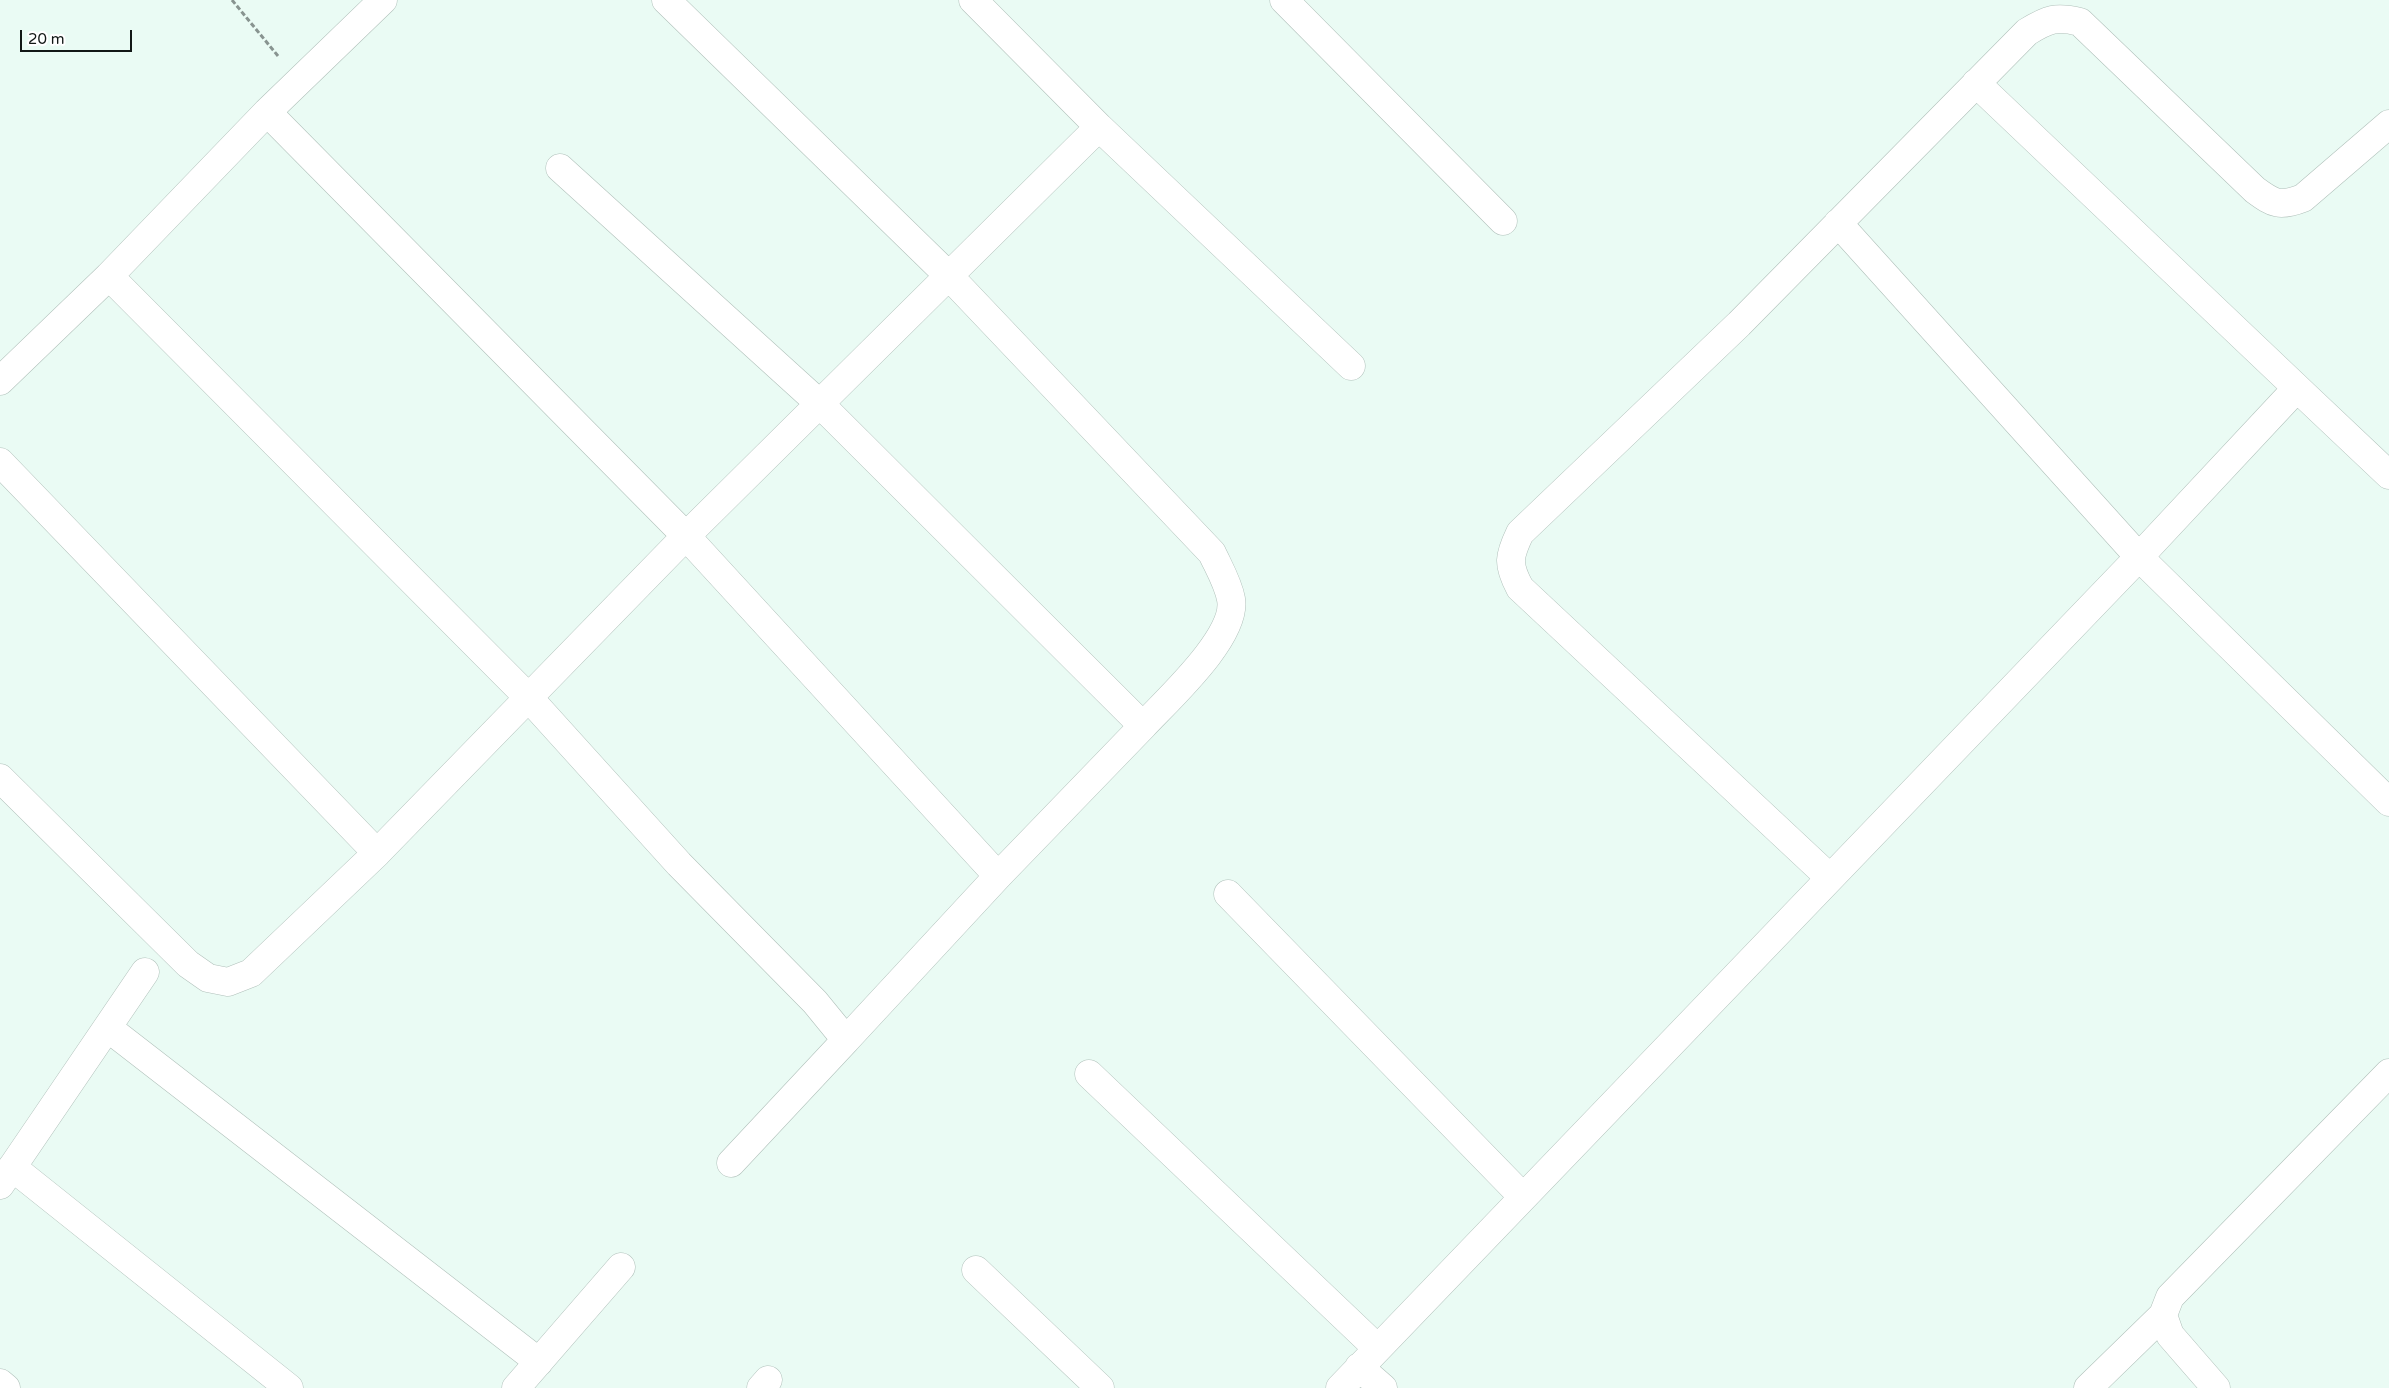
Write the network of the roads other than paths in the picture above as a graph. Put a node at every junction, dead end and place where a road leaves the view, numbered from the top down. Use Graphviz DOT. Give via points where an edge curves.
graph roads {
  1 [pos="383,0"];
  2 [pos="666,0"];
  3 [pos="973,0"];
  4 [pos="1284,0"];
  5 [pos="1976,83"];
  6 [pos="267,112"];
  7 [pos="2389,124"];
  8 [pos="1099,126"];
  9 [pos="560,168"];
  10 [pos="1503,221"];
  11 [pos="1838,223"];
  12 [pos="109,276"];
  13 [pos="949,276"];
  14 [pos="1351,366"];
  15 [pos="0,381"];
  16 [pos="2297,388"];
  17 [pos="820,404"];
  18 [pos="0,462"];
  19 [pos="2389,475"];
  20 [pos="686,536"];
  21 [pos="2139,557"];
  22 [pos="528,697"];
  23 [pos="1143,726"];
  24 [pos="0,778"];
  25 [pos="2389,802"];
  26 [pos="377,853"];
  27 [pos="998,876"];
  28 [pos="1830,878"];
  29 [pos="1228,894"];
  30 [pos="145,972"];
  31 [pos="108,1028"];
  32 [pos="846,1040"];
  33 [pos="1089,1074"];
  34 [pos="2389,1074"];
  35 [pos="731,1163"];
  36 [pos="6,1176"];
  37 [pos="1523,1196"];
  38 [pos="621,1267"];
  39 [pos="976,1270"];
  40 [pos="2163,1315"];
  41 [pos="1368,1358"];
  42 [pos="539,1362"];
  43 [pos="0,1384"];
  44 [pos="6,1388"];
  45 [pos="289,1388"];
  46 [pos="516,1388"];
  47 [pos="1100,1388"];
  48 [pos="1340,1388"];
  49 [pos="1383,1388"];
  50 [pos="2088,1388"];
  51 [pos="2216,1388"];
  1 -- 6 [label="street"];
  2 -- 13 [label="street"];
  3 -- 8 [label="street"];
  4 -- 10 [label="street"];
  5 -- 7 [label="street" via="2027,32 2044,21 2062,17 2080,22 2255,190 2271,202 2287,204 2303,198"];
  5 -- 11 [label="street"];
  5 -- 16 [label="street"];
  6 -- 12 [label="street"];
  6 -- 20 [label="street"];
  8 -- 13 [label="street"];
  8 -- 14 [label="street"];
  9 -- 17 [label="street"];
  11 -- 21 [label="street"];
  11 -- 28 [label="street" via="1739,324 1520,533 1510,554 1512,574 1520,588"];
  12 -- 15 [label="street"];
  12 -- 22 [label="street"];
  13 -- 17 [label="street"];
  13 -- 23 [label="street" via="1212,553 1224,577 1232,601 1225,629 1213,651"];
  16 -- 19 [label="street"];
  16 -- 21 [label="street"];
  17 -- 20 [label="street"];
  17 -- 23 [label="street"];
  18 -- 26 [label="street"];
  20 -- 22 [label="street"];
  20 -- 27 [label="street"];
  21 -- 25 [label="street"];
  21 -- 28 [label="street"];
  22 -- 26 [label="street"];
  22 -- 32 [label="street" via="679,864 815,1002"];
  23 -- 27 [label="street"];
  24 -- 26 [label="street" via="188,964 208,978 228,982 251,973"];
  27 -- 32 [label="street"];
  28 -- 37 [label="street"];
  29 -- 37 [label="street"];
  30 -- 31 [label="street"];
  31 -- 36 [label="street"];
  31 -- 42 [label="street"];
  32 -- 35 [label="street"];
  33 -- 41 [label="street"];
  34 -- 40 [label="street" via="2170,1297"];
  36 -- 45 [label="street"];
  37 -- 41 [label="street"];
  38 -- 42 [label="street"];
  39 -- 47 [label="street"];
  40 -- 50 [label="street"];
  40 -- 51 [label="street" via="2170,1336"];
  41 -- 48 [label="street"];
  41 -- 49 [label="street"];
  42 -- 46 [label="street"];
  43 -- 44 [label="street"];
}
